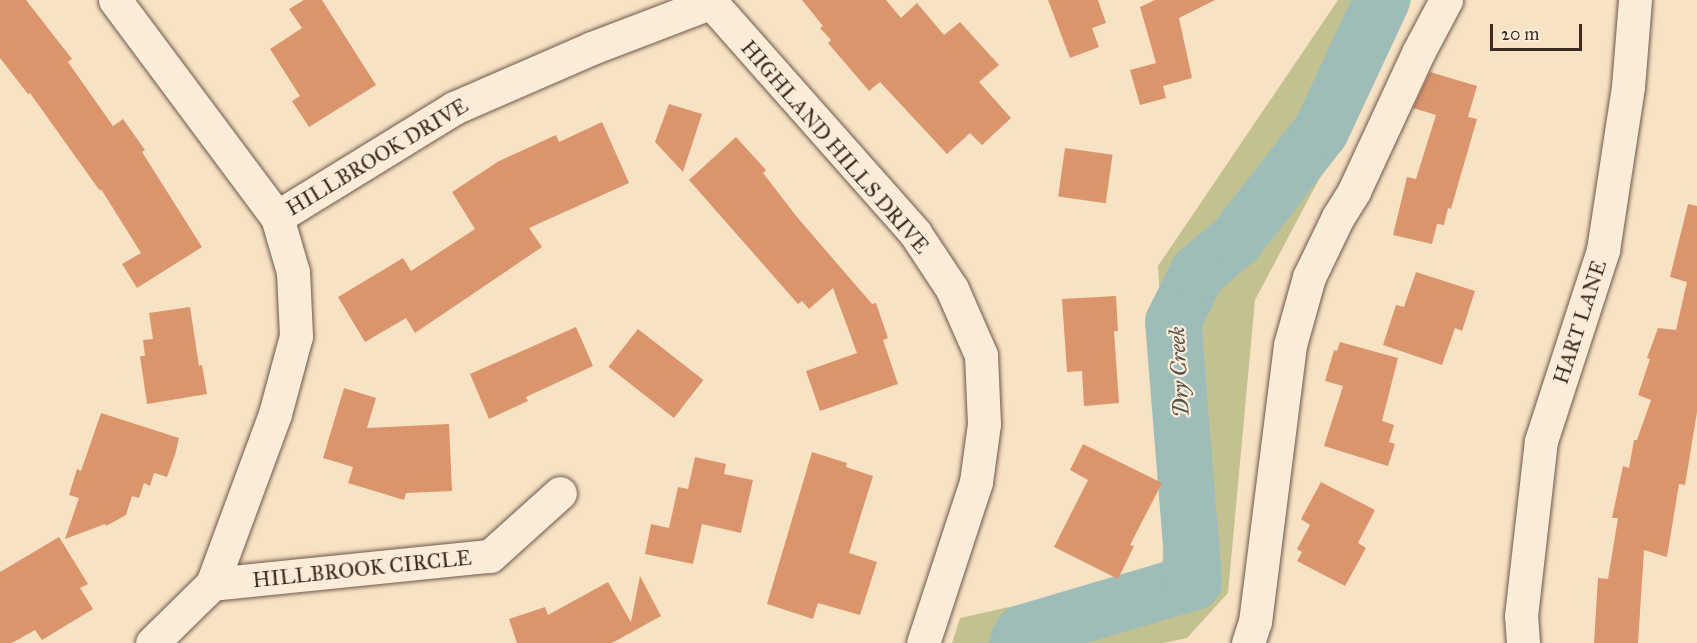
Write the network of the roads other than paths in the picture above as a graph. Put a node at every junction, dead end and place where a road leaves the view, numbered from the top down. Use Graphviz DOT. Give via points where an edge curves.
graph roads {
  1 [pos="115,0"];
  2 [pos="1446,0"];
  3 [pos="1635,0"];
  4 [pos="710,2"];
  5 [pos="277,217"];
  6 [pos="560,493"];
  7 [pos="212,584"];
  8 [pos="152,643"];
  9 [pos="923,643"];
  10 [pos="1248,643"];
  11 [pos="1523,643"];
  1 -- 5 [label="street"];
  2 -- 10 [label="street" via="1309,276 1290,345 1255,622"];
  3 -- 11 [label="street, HART LANE" via="1628,87 1603,250 1541,441 1521,616"];
  4 -- 5 [label="street, HILLBROOK DRIVE" via="454,108"];
  4 -- 9 [label="street, HIGHLAND HILLS DRIVE" via="915,232 952,289 981,355 984,424 976,482"];
  5 -- 7 [label="street, HILLBROOK DRIVE" via="293,272 296,336 275,414"];
  6 -- 7 [label="street, HILLBROOK CIRCLE" via="490,556"];
  7 -- 8 [label="street, HILLBROOK DRIVE"];
}
